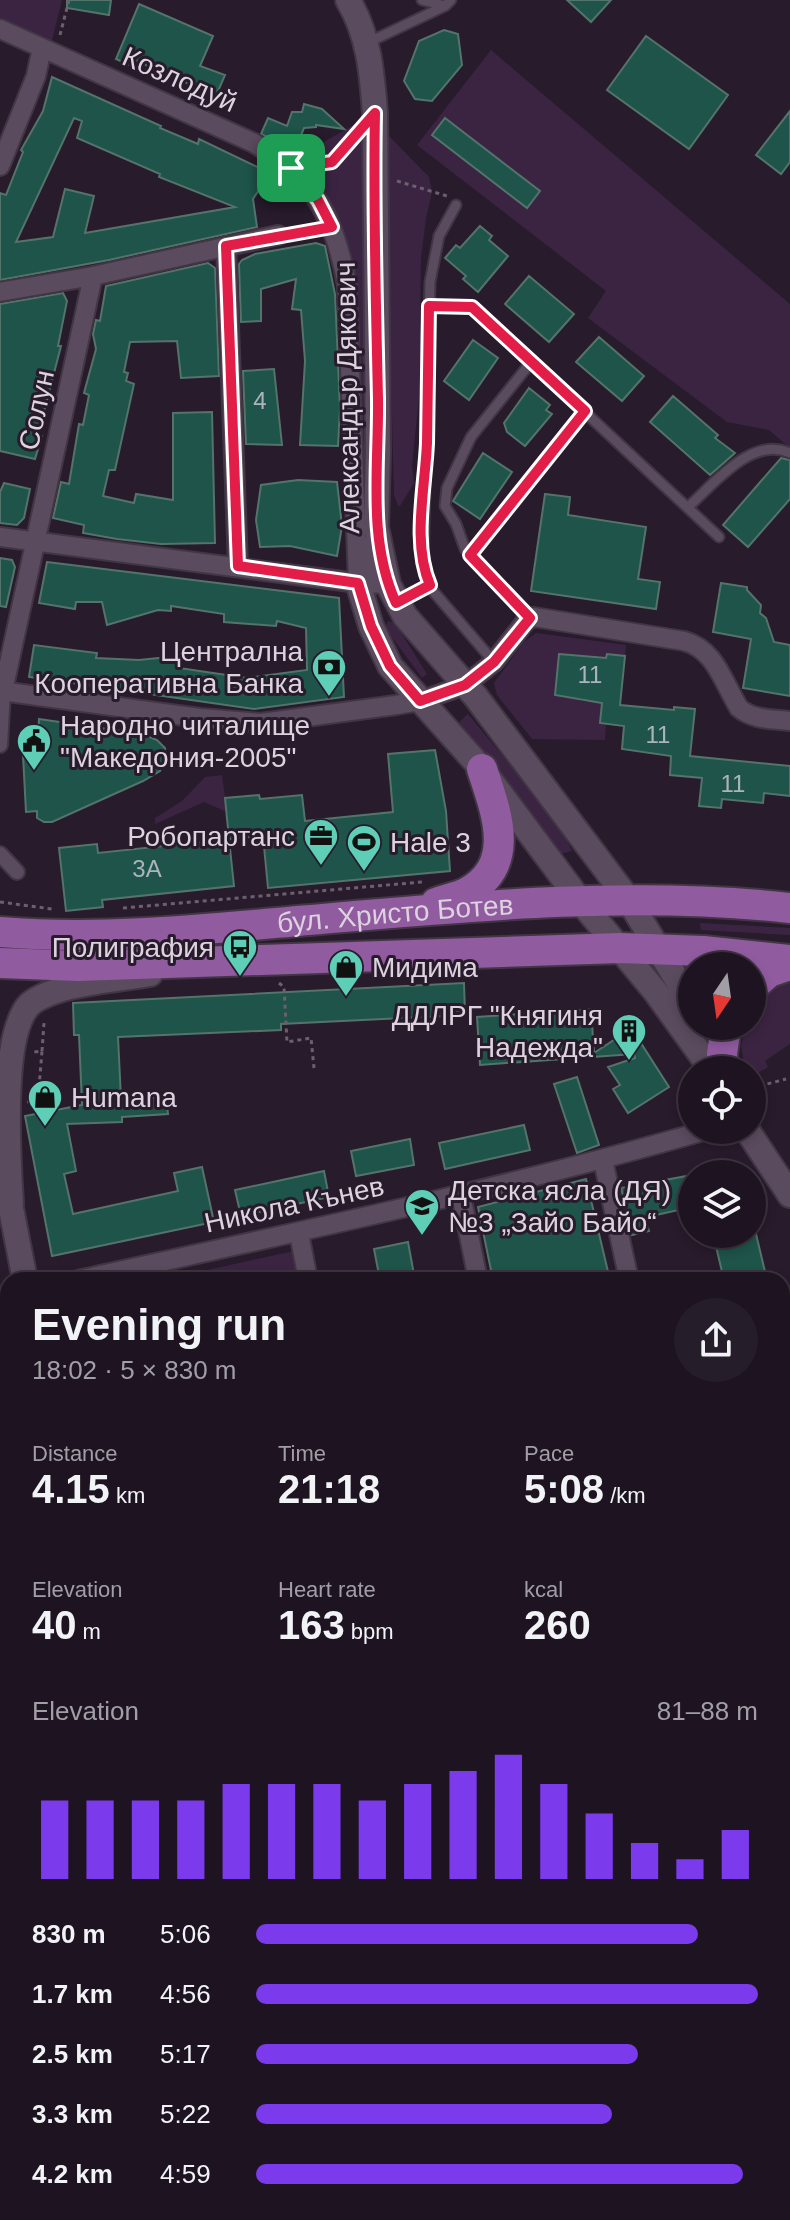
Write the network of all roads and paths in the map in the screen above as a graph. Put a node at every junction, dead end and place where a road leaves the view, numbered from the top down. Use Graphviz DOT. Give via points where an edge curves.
graph roads {
  1 [pos="69,0"];
  2 [pos="348,0"];
  3 [pos="422,0"];
  4 [pos="448,3"];
  5 [pos="0,29"];
  6 [pos="367,43"];
  7 [pos="49,51"];
  8 [pos="375,113"];
  9 [pos="0,166"];
  10 [pos="291,168"];
  11 [pos="374,174"];
  12 [pos="444,194"];
  13 [pos="456,205"];
  14 [pos="332,227"];
  15 [pos="278,235"];
  16 [pos="226,246"];
  17 [pos="93,276"];
  18 [pos="0,292"];
  19 [pos="429,306"];
  20 [pos="532,361"];
  21 [pos="585,411"];
  22 [pos="790,453"];
  23 [pos="688,507"];
  24 [pos="0,537"];
  25 [pos="719,537"];
  26 [pos="37,541"];
  27 [pos="377,541"];
  28 [pos="470,555"];
  29 [pos="238,566"];
  30 [pos="358,583"];
  31 [pos="430,585"];
  32 [pos="392,593"];
  33 [pos="530,618"];
  34 [pos="494,662"];
  35 [pos="465,685"];
  36 [pos="1,691"];
  37 [pos="420,701"];
  38 [pos="790,721"];
  39 [pos="0,745"];
  40 [pos="482,769"];
  41 [pos="0,854"];
  42 [pos="17,872"];
  43 [pos="429,882"];
  44 [pos="628,899"];
  45 [pos="0,902"];
  46 [pos="581,902"];
  47 [pos="790,908"];
  48 [pos="114,909"];
  49 [pos="59,911"];
  50 [pos="405,913"];
  51 [pos="0,932"];
  52 [pos="620,948"];
  53 [pos="656,948"];
  54 [pos="0,963"];
  55 [pos="212,963"];
  56 [pos="790,963"];
  57 [pos="766,975"];
  58 [pos="293,980"];
  59 [pos="277,981"];
  60 [pos="678,981"];
  61 [pos="284,987"];
  62 [pos="37,1000"];
  63 [pos="42,1051"];
  64 [pos="26,1052"];
  65 [pos="705,1056"];
  66 [pos="314,1068"];
  67 [pos="40,1075"];
  68 [pos="786,1079"];
  69 [pos="766,1084"];
  70 [pos="678,1138"];
  71 [pos="756,1144"];
  72 [pos="603,1160"];
  73 [pos="0,1161"];
  74 [pos="461,1195"];
  75 [pos="790,1195"];
  76 [pos="11,1203"];
  77 [pos="299,1233"];
  78 [pos="24,1272"];
  79 [pos="116,1272"];
  80 [pos="306,1272"];
  81 [pos="476,1272"];
  82 [pos="627,1272"];
  1 -- 7 [label="path"];
  2 -- 6 [label="street, Александър Дякович"];
  3 -- 4 [label="lane"];
  4 -- 6 [label="lane"];
  5 -- 7 [label="street, Козлодуй"];
  6 -- 8 [label="street, Александър Дякович"];
  7 -- 9 [label="street"];
  7 -- 10 [label="street, Козлодуй" via="254,143"];
  8 -- 10 [label="path" via="332,162"];
  8 -- 11 [label="street, Александър Дякович"];
  10 -- 14 [label="street, Козлодуй"];
  11 -- 12 [label="path"];
  11 -- 27 [label="street, Александър Дякович"];
  13 -- 19 [label="lane" via="439,236"];
  14 -- 15 [label="path"];
  14 -- 30 [label="street, Козлодуй" via="347,285"];
  15 -- 16 [label="street"];
  16 -- 17 [label="street"];
  16 -- 29 [label="street"];
  17 -- 18 [label="street"];
  17 -- 26 [label="street, Солун"];
  19 -- 20 [label="lane" via="472,307"];
  19 -- 31 [label="lane" via="421,544"];
  20 -- 21 [label="lane"];
  20 -- 28 [label="lane" via="471,437 447,488 445,506"];
  21 -- 23 [label="lane"];
  21 -- 28 [label="lane"];
  22 -- 23 [label="lane" via="781,448 761,450 742,460"];
  23 -- 25 [label="lane"];
  24 -- 26 [label="street"];
  26 -- 29 [label="street"];
  26 -- 36 [label="street, Солун"];
  27 -- 30 [label="street"];
  27 -- 32 [label="street, Александър Дякович"];
  28 -- 33 [label="lane"];
  29 -- 30 [label="street"];
  30 -- 32 [label="street"];
  30 -- 37 [label="street" via="390,666"];
  31 -- 32 [label="lane"];
  31 -- 34 [label="lane"];
  32 -- 35 [label="street, Александър Дякович" via="405,616"];
  33 -- 34 [label="street"];
  33 -- 38 [label="street" via="693,643 710,656 744,712"];
  34 -- 35 [label="street"];
  35 -- 37 [label="street"];
  35 -- 44 [label="street, Александър Дякович"];
  36 -- 37 [label="street" via="261,723"];
  36 -- 39 [label="street, Солун"];
  37 -- 40 [label="street"];
  40 -- 46 [label="street"];
  40 -- 50 [label="main road" via="499,820 491,870 466,893"];
  41 -- 42 [label="street"];
  43 -- 48 [label="path"];
  44 -- 46 [label="main road, бул. Христо Ботев"];
  44 -- 47 [label="main road, бул. Христо Ботев"];
  44 -- 53 [label="street, Александър Дякович"];
  45 -- 49 [label="path"];
  46 -- 50 [label="main road, бул. Христо Ботев"];
  46 -- 52 [label="street"];
  50 -- 51 [label="main road, бул. Христо Ботев" via="129,935"];
  52 -- 53 [label="main road, бул. Христо Ботев"];
  52 -- 55 [label="main road, бул. Христо Ботев"];
  52 -- 65 [label="street"];
  53 -- 56 [label="main road, бул. Христо Ботев"];
  53 -- 60 [label="street, Александър Дякович"];
  54 -- 55 [label="main road, бул. Христо Ботев"];
  55 -- 62 [label="street" via="77,987"];
  56 -- 57 [label="main road"];
  58 -- 59 [label="path"];
  61 -- 66 [label="path" via="287,1042 311,1038"];
  62 -- 63 [label="path"];
  62 -- 76 [label="street" via="12,1034 6,1067"];
  63 -- 64 [label="path"];
  63 -- 67 [label="path"];
  68 -- 69 [label="path"];
  70 -- 72 [label="street, Никола Кънев"];
  71 -- 75 [label="street"];
  72 -- 74 [label="street, Никола Кънев"];
  72 -- 82 [label="street"];
  73 -- 76 [label="street"];
  74 -- 77 [label="street, Никола Кънев"];
  74 -- 81 [label="street"];
  76 -- 78 [label="street"];
  77 -- 79 [label="street, Никола Кънев"];
  77 -- 80 [label="street"];
}
